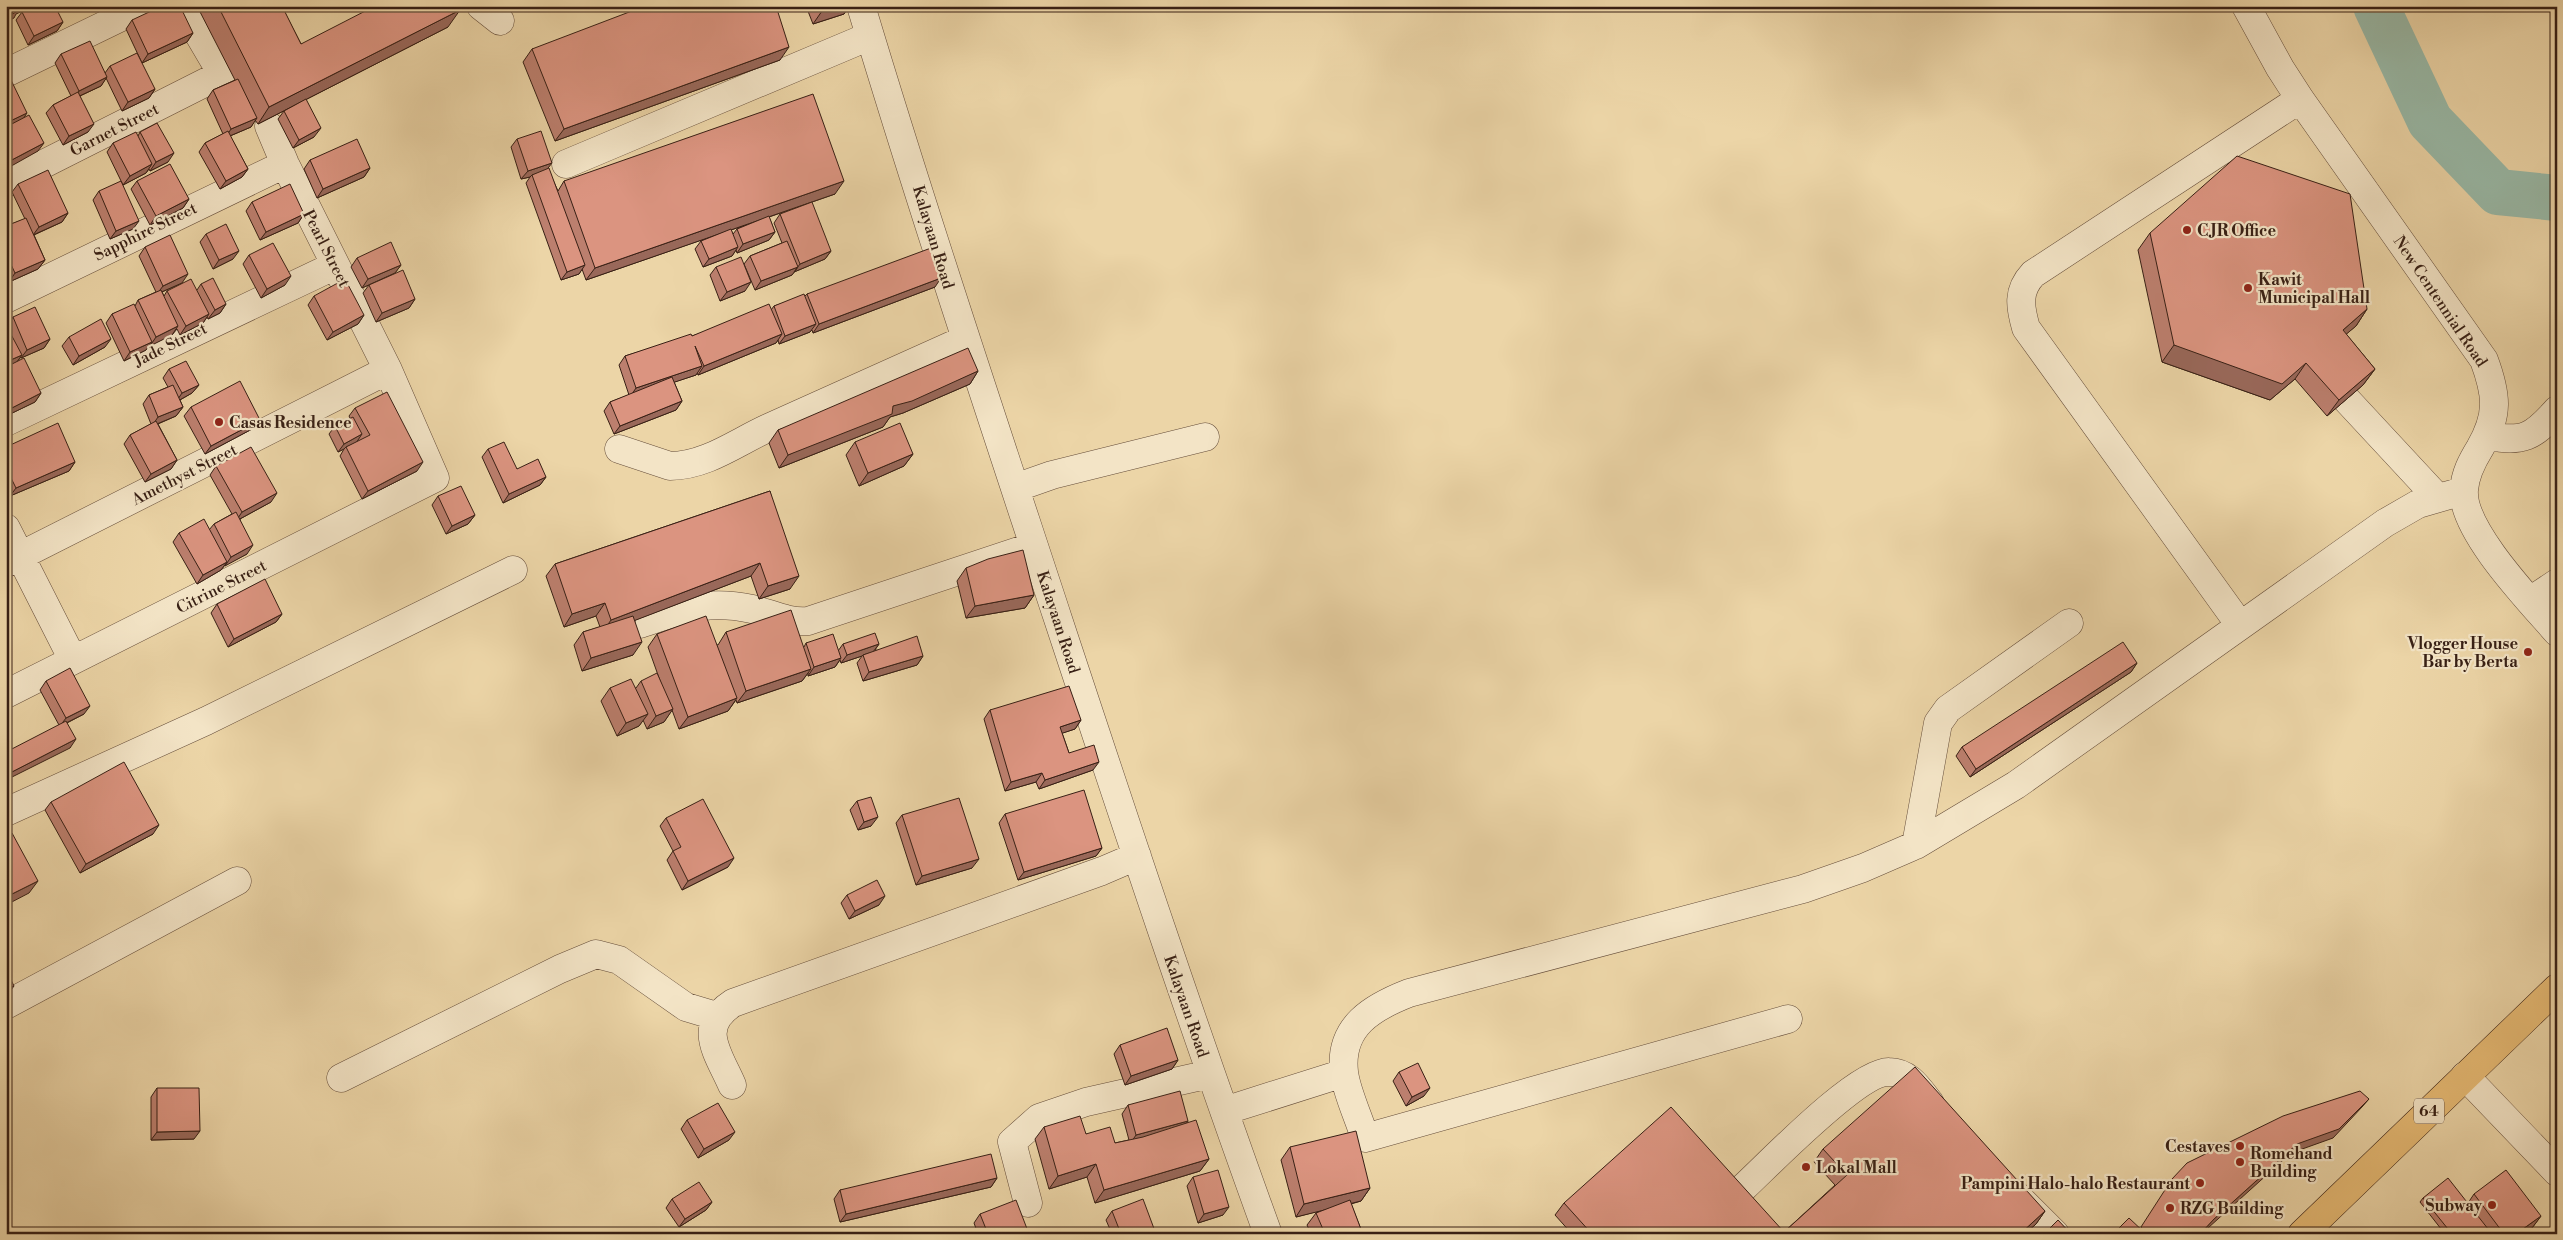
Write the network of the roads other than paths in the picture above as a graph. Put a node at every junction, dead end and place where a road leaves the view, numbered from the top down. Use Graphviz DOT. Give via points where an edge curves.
graph roads {
  1 [pos="144,6"];
  2 [pos="182,6"];
  3 [pos="861,6"];
  4 [pos="2246,6"];
  5 [pos="870,36"];
  6 [pos="6,73"];
  7 [pos="2300,99"];
  8 [pos="269,126"];
  9 [pos="285,164"];
  10 [pos="566,164"];
  11 [pos="6,183"];
  12 [pos="334,266"];
  13 [pos="6,299"];
  14 [pos="966,339"];
  15 [pos="388,370"];
  16 [pos="2332,384"];
  17 [pos="2557,410"];
  18 [pos="6,422"];
  19 [pos="2486,436"];
  20 [pos="1205,437"];
  21 [pos="619,449"];
  22 [pos="435,478"];
  23 [pos="1015,488"];
  24 [pos="2450,494"];
  25 [pos="6,528"];
  26 [pos="1034,546"];
  27 [pos="14,560"];
  28 [pos="513,570"];
  29 [pos="2557,583"];
  30 [pos="2530,601"];
  31 [pos="2069,623"];
  32 [pos="640,624"];
  33 [pos="2240,625"];
  34 [pos="2557,632"];
  35 [pos="73,660"];
  36 [pos="6,694"];
  37 [pos="6,812"];
  38 [pos="1916,845"];
  39 [pos="1136,856"];
  40 [pos="237,881"];
  41 [pos="2557,988"];
  42 [pos="6,1005"];
  43 [pos="716,1016"];
  44 [pos="1788,1019"];
  45 [pos="1344,1073"];
  46 [pos="1210,1074"];
  47 [pos="2465,1076"];
  48 [pos="340,1078"];
  49 [pos="732,1085"];
  50 [pos="1224,1111"];
  51 [pos="1950,1124"];
  52 [pos="1994,1172"];
  53 [pos="2557,1172"];
  54 [pos="1744,1187"];
  55 [pos="1028,1203"];
  56 [pos="1268,1234"];
  57 [pos="2055,1234"];
  58 [pos="2302,1234"];
  1 -- 6 [label="street"];
  2 -- 11 [label="street, Garnet Street" via="222,74"];
  3 -- 5 [label="street, Kalayaan Road"];
  4 -- 7 [label="street, New Centennial Road"];
  5 -- 10 [label="street"];
  5 -- 14 [label="street, Kalayaan Road"];
  7 -- 19 [label="street, New Centennial Road" via="2484,360 2495,400 2494,418"];
  7 -- 33 [label="street" via="2033,274 2023,284 2020,307 2026,328"];
  8 -- 9 [label="street, Pearl Street"];
  9 -- 12 [label="street, Pearl Street"];
  9 -- 13 [label="street, Sapphire Street"];
  12 -- 15 [label="street, Pearl Street"];
  12 -- 18 [label="street, Jade Street"];
  14 -- 21 [label="street" via="766,429 716,455 670,466"];
  14 -- 23 [label="street, Kalayaan Road"];
  15 -- 22 [label="street, Pearl Street"];
  15 -- 27 [label="street, Amethyst Street"];
  16 -- 24 [label="street"];
  17 -- 19 [label="street" via="2530,437 2517,440"];
  19 -- 24 [label="street, New Centennial Road"];
  20 -- 23 [label="street"];
  22 -- 35 [label="street, Citrine Street"];
  23 -- 26 [label="street, Kalayaan Road"];
  24 -- 30 [label="street" via="2465,505 2475,530"];
  24 -- 33 [label="street" via="2418,504 2385,522"];
  25 -- 27 [label="street"];
  26 -- 32 [label="street" via="808,621 712,604 697,605"];
  26 -- 39 [label="street, Kalayaan Road"];
  27 -- 35 [label="street"];
  28 -- 37 [label="street" via="206,721"];
  29 -- 30 [label="street"];
  30 -- 34 [label="street"];
  31 -- 38 [label="street" via="1948,709 1938,723"];
  33 -- 38 [label="street" via="2016,785"];
  35 -- 36 [label="street, Citrine Street"];
  38 -- 45 [label="street" via="1803,889 1387,1001 1369,1011 1356,1025 1347,1042"];
  39 -- 43 [label="street" via="733,1002"];
  39 -- 46 [label="street, Kalayaan Road"];
  40 -- 42 [label="street"];
  41 -- 47 [label="main road, 64"];
  43 -- 48 [label="street" via="686,1007 619,960 596,954"];
  43 -- 49 [label="street" via="712,1023 713,1040"];
  44 -- 45 [label="street" via="1365,1138"];
  45 -- 50 [label="street"];
  46 -- 50 [label="street, Kalayaan Road"];
  46 -- 55 [label="street" via="1086,1102 1039,1118 1012,1142"];
  47 -- 53 [label="street"];
  47 -- 58 [label="main road, 64"];
  50 -- 56 [label="street, Kalayaan Road"];
  51 -- 54 [label="street" via="1906,1076 1880,1073 1852,1088"];
  52 -- 57 [label="street"];
}
